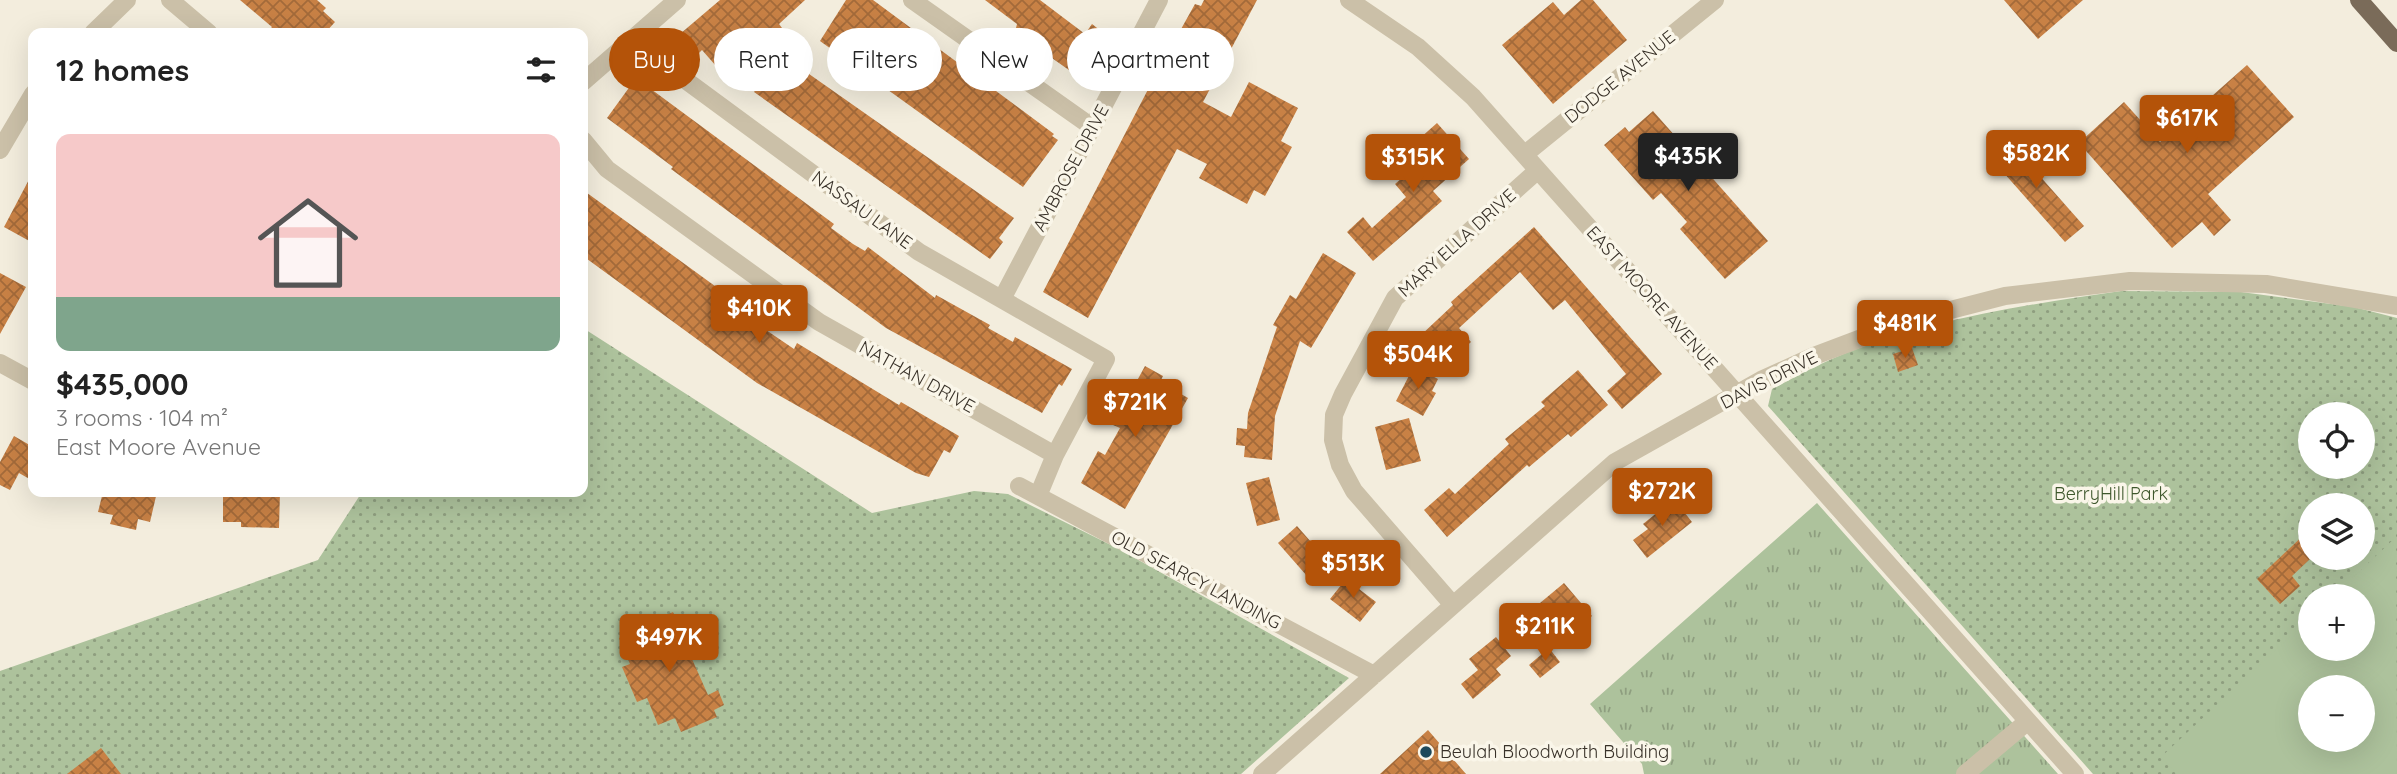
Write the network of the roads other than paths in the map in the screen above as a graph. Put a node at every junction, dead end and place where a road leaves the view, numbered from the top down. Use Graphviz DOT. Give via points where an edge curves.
graph roads {
  1 [pos="127,0"];
  2 [pos="170,0"];
  3 [pos="677,0"];
  4 [pos="912,0"];
  5 [pos="1159,0"];
  6 [pos="1349,0"];
  7 [pos="1715,0"];
  8 [pos="2359,0"];
  9 [pos="98,28"];
  10 [pos="203,28"];
  11 [pos="645,28"];
  12 [pos="2397,43"];
  13 [pos="609,59"];
  14 [pos="588,78"];
  15 [pos="700,91"];
  16 [pos="28,102"];
  17 [pos="1092,127"];
  18 [pos="588,146"];
  19 [pos="0,150"];
  20 [pos="1525,154"];
  21 [pos="1538,170"];
  22 [pos="1002,299"];
  23 [pos="2397,306"];
  24 [pos="0,363"];
  25 [pos="28,378"];
  26 [pos="1737,395"];
  27 [pos="1055,455"];
  28 [pos="1019,486"];
  29 [pos="1038,496"];
  30 [pos="1453,605"];
  31 [pos="1374,675"];
  32 [pos="2028,721"];
  33 [pos="1262,774"];
  34 [pos="1965,774"];
  35 [pos="2075,774"];
  1 -- 9 [label="street"];
  2 -- 10 [label="street"];
  3 -- 11 [label="street"];
  4 -- 17 [label="street"];
  5 -- 17 [label="street, AMBROSE DRIVE"];
  6 -- 20 [label="street, EAST MOORE AVENUE" via="1418,47 1455,79"];
  7 -- 20 [label="street, DODGE AVENUE"];
  8 -- 12 [label="main road"];
  13 -- 14 [label="street"];
  15 -- 22 [label="street, NASSAU LANE" via="919,252"];
  16 -- 19 [label="street"];
  17 -- 22 [label="street, AMBROSE DRIVE"];
  18 -- 27 [label="street, NATHAN DRIVE" via="607,169 819,322"];
  20 -- 21 [label="street, EAST MOORE AVENUE"];
  21 -- 26 [label="street, EAST MOORE AVENUE"];
  21 -- 30 [label="street, MARY ELLA DRIVE" via="1395,298 1334,415 1336,453 1354,491"];
  22 -- 27 [label="street, NASSAU LANE" via="1106,359"];
  23 -- 26 [label="street, DAVIS DRIVE" via="2266,284 2130,281 2005,296 1903,322 1814,356"];
  24 -- 25 [label="street"];
  26 -- 30 [label="street, DAVIS DRIVE" via="1615,463"];
  26 -- 32 [label="street, EAST MOORE AVENUE"];
  27 -- 29 [label="street"];
  28 -- 29 [label="street, OLD SEARCY LANDING"];
  29 -- 31 [label="street, OLD SEARCY LANDING"];
  30 -- 31 [label="street, DAVIS DRIVE"];
  31 -- 33 [label="street, DAVIS DRIVE"];
  32 -- 34 [label="street"];
  32 -- 35 [label="street, EAST MOORE AVENUE"];
}
